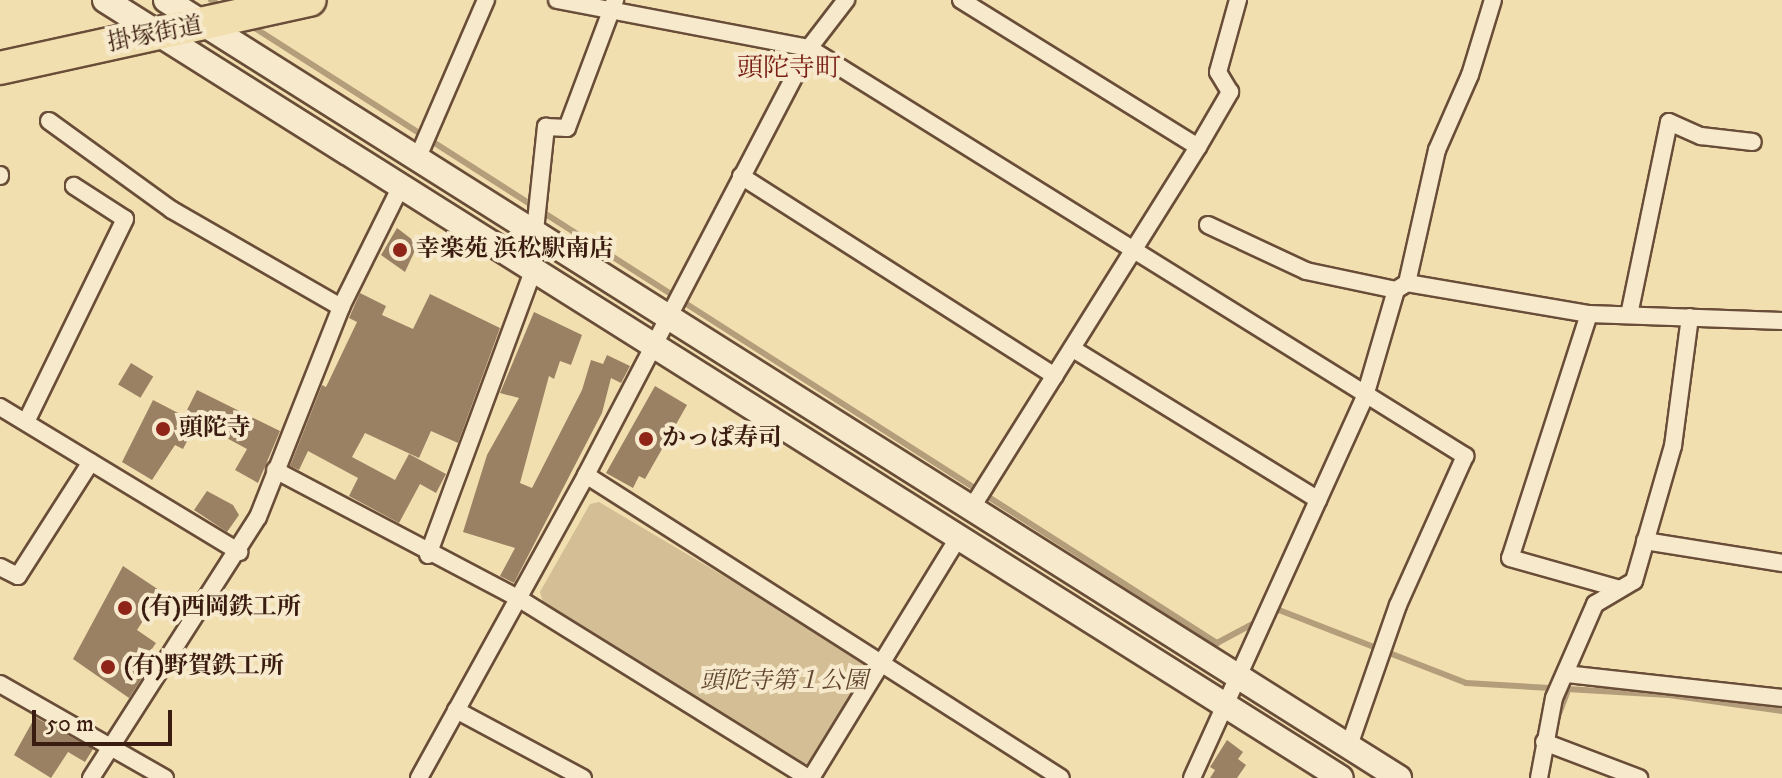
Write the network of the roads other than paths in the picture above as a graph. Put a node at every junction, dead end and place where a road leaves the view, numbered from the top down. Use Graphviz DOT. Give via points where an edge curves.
graph roads {
  1 [pos="105,0"];
  2 [pos="166,0"];
  3 [pos="310,0"];
  4 [pos="486,0"];
  5 [pos="557,0"];
  6 [pos="846,0"];
  7 [pos="961,0"];
  8 [pos="1238,0"];
  9 [pos="1493,0"];
  10 [pos="613,5"];
  11 [pos="207,26"];
  12 [pos="158,35"];
  13 [pos="809,48"];
  14 [pos="0,68"];
  15 [pos="49,121"];
  16 [pos="1753,142"];
  17 [pos="1198,147"];
  18 [pos="418,157"];
  19 [pos="741,176"];
  20 [pos="74,186"];
  21 [pos="401,186"];
  22 [pos="1208,225"];
  23 [pos="535,231"];
  24 [pos="1135,251"];
  25 [pos="533,271"];
  26 [pos="1402,287"];
  27 [pos="341,307"];
  28 [pos="1589,314"];
  29 [pos="1629,315"];
  30 [pos="668,316"];
  31 [pos="1690,317"];
  32 [pos="1782,321"];
  33 [pos="654,344"];
  34 [pos="1073,349"];
  35 [pos="1055,376"];
  36 [pos="1365,396"];
  37 [pos="0,407"];
  38 [pos="26,422"];
  39 [pos="91,462"];
  40 [pos="275,470"];
  41 [pos="586,475"];
  42 [pos="1318,500"];
  43 [pos="972,507"];
  44 [pos="957,540"];
  45 [pos="1645,541"];
  46 [pos="239,552"];
  47 [pos="428,555"];
  48 [pos="1782,563"];
  49 [pos="0,567"];
  50 [pos="1620,589"];
  51 [pos="518,598"];
  52 [pos="882,660"];
  53 [pos="1566,674"];
  54 [pos="1237,675"];
  55 [pos="0,684"];
  56 [pos="1782,698"];
  57 [pos="1223,707"];
  58 [pos="456,710"];
  59 [pos="1544,742"];
  60 [pos="1349,746"];
  61 [pos="111,748"];
  62 [pos="1058,777"];
  63 [pos="91,778"];
  64 [pos="165,778"];
  65 [pos="419,778"];
  66 [pos="583,778"];
  67 [pos="810,778"];
  68 [pos="1192,778"];
  69 [pos="1341,778"];
  70 [pos="1399,778"];
  71 [pos="1539,778"];
  72 [pos="1639,778"];
  1 -- 12 [label="street"];
  2 -- 11 [label="street"];
  3 -- 11 [label="highway, 掛塚街道"];
  4 -- 18 [label="street"];
  5 -- 10 [label="street"];
  6 -- 13 [label="street"];
  7 -- 17 [label="street"];
  8 -- 17 [label="street" via="1218,72 1230,92"];
  9 -- 26 [label="street" via="1470,75 1437,150"];
  10 -- 13 [label="street"];
  10 -- 23 [label="street" via="567,128 546,127"];
  11 -- 12 [label="highway, 掛塚街道"];
  11 -- 18 [label="street"];
  12 -- 14 [label="highway, 掛塚街道"];
  12 -- 21 [label="street"];
  13 -- 19 [label="street"];
  13 -- 24 [label="street"];
  15 -- 27 [label="street" via="172,210"];
  16 -- 29 [label="street" via="1701,136 1669,122"];
  17 -- 24 [label="street"];
  18 -- 23 [label="street"];
  19 -- 30 [label="street"];
  19 -- 35 [label="street"];
  20 -- 38 [label="street" via="125,219"];
  21 -- 25 [label="street"];
  21 -- 27 [label="street"];
  22 -- 26 [label="street" via="1306,271"];
  23 -- 30 [label="street"];
  24 -- 34 [label="street"];
  24 -- 36 [label="street"];
  25 -- 33 [label="street"];
  25 -- 47 [label="street"];
  26 -- 28 [label="street"];
  26 -- 36 [label="street"];
  27 -- 40 [label="street"];
  28 -- 29 [label="street"];
  28 -- 50 [label="street" via="1510,558"];
  29 -- 31 [label="street"];
  30 -- 33 [label="street"];
  30 -- 43 [label="street"];
  31 -- 32 [label="street"];
  31 -- 45 [label="street" via="1673,446"];
  33 -- 41 [label="street"];
  33 -- 44 [label="street"];
  34 -- 35 [label="street"];
  34 -- 42 [label="street"];
  35 -- 43 [label="street"];
  36 -- 42 [label="street"];
  36 -- 60 [label="street" via="1465,456 1398,605"];
  37 -- 38 [label="street"];
  38 -- 39 [label="street"];
  39 -- 46 [label="street"];
  39 -- 49 [label="street" via="18,576"];
  40 -- 46 [label="street"];
  40 -- 47 [label="street"];
  41 -- 51 [label="street"];
  41 -- 52 [label="street"];
  42 -- 54 [label="street"];
  43 -- 54 [label="street"];
  44 -- 52 [label="street"];
  44 -- 57 [label="street"];
  45 -- 48 [label="street"];
  45 -- 50 [label="street" via="1634,581"];
  46 -- 61 [label="street"];
  47 -- 51 [label="street"];
  50 -- 53 [label="street" via="1595,604"];
  51 -- 58 [label="street"];
  51 -- 67 [label="street"];
  52 -- 62 [label="street"];
  52 -- 67 [label="street"];
  53 -- 56 [label="street"];
  53 -- 59 [label="street" via="1554,698"];
  54 -- 57 [label="street"];
  54 -- 60 [label="street"];
  55 -- 61 [label="street"];
  57 -- 68 [label="street"];
  57 -- 69 [label="street"];
  58 -- 65 [label="street"];
  58 -- 66 [label="street"];
  59 -- 71 [label="street"];
  59 -- 72 [label="street"];
  60 -- 70 [label="street"];
  61 -- 63 [label="street"];
  61 -- 64 [label="street"];
}
